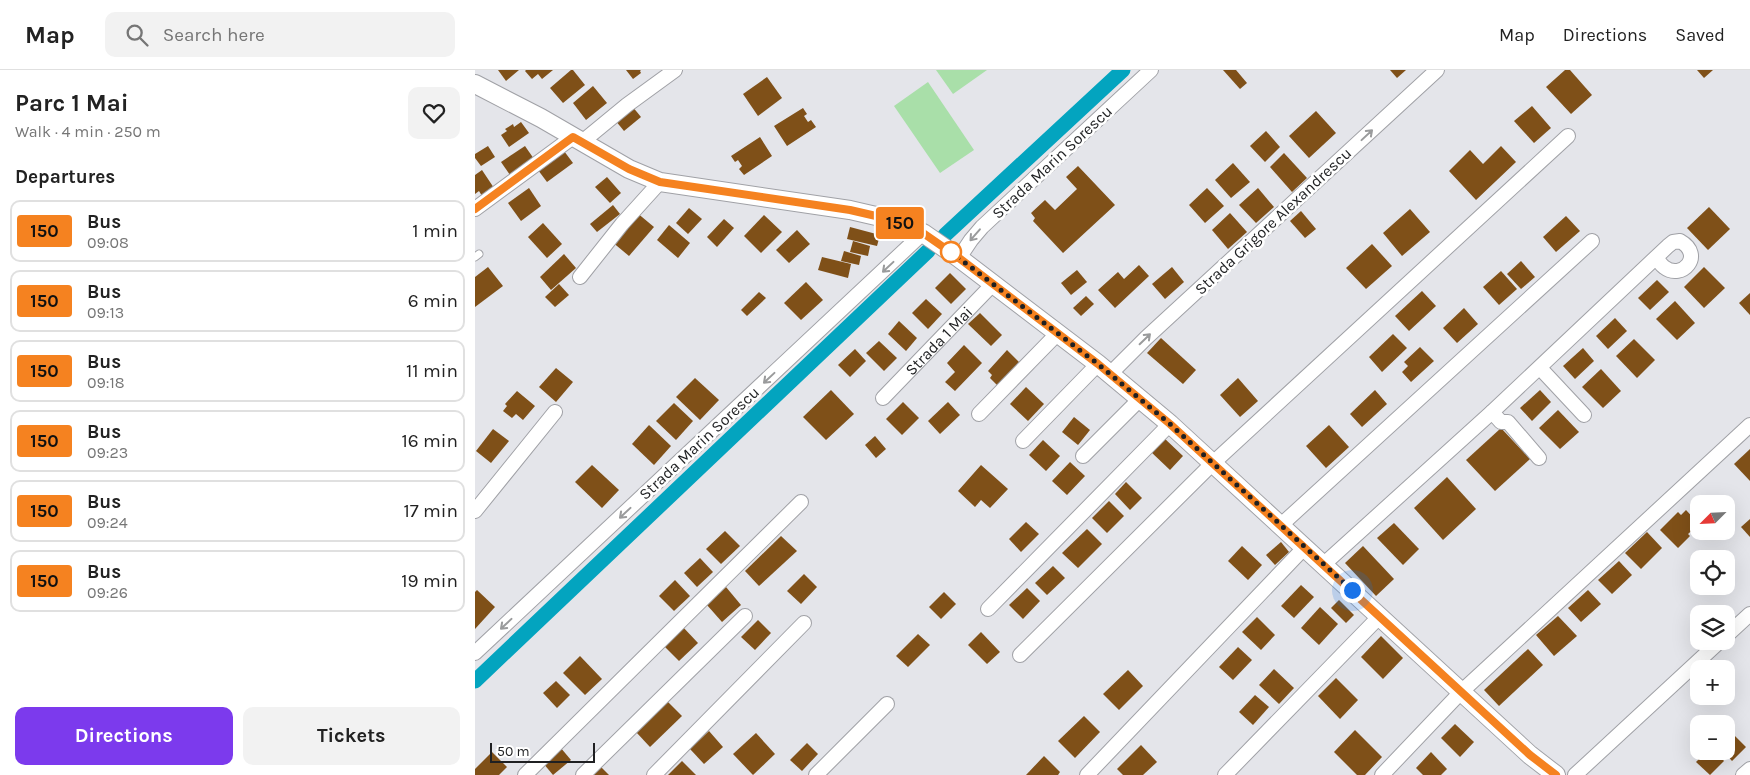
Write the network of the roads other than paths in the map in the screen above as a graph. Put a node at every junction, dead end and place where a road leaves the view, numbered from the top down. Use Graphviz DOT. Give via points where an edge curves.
graph roads {
  1 [pos="675,70"];
  2 [pos="1151,70"];
  3 [pos="1437,70"];
  4 [pos="475,84"];
  5 [pos="1568,136"];
  6 [pos="577,140"];
  7 [pos="660,182"];
  8 [pos="475,209"];
  9 [pos="923,233"];
  10 [pos="1592,241"];
  11 [pos="959,258"];
  12 [pos="1656,258"];
  13 [pos="580,277"];
  14 [pos="993,284"];
  15 [pos="1058,333"];
  16 [pos="1540,368"];
  17 [pos="1104,369"];
  18 [pos="883,398"];
  19 [pos="1140,399"];
  20 [pos="555,412"];
  21 [pos="1492,412"];
  22 [pos="979,414"];
  23 [pos="1584,415"];
  24 [pos="1170,424"];
  25 [pos="1750,425"];
  26 [pos="1023,441"];
  27 [pos="1083,456"];
  28 [pos="1539,458"];
  29 [pos="1213,463"];
  30 [pos="801,502"];
  31 [pos="475,511"];
  32 [pos="1281,525"];
  33 [pos="1305,547"];
  34 [pos="1324,564"];
  35 [pos="987,609"];
  36 [pos="1750,614"];
  37 [pos="745,616"];
  38 [pos="1380,616"];
  39 [pos="804,623"];
  40 [pos="1735,628"];
  41 [pos="1710,650"];
  42 [pos="475,652"];
  43 [pos="1019,655"];
  44 [pos="1461,692"];
  45 [pos="887,704"];
  46 [pos="1750,769"];
  47 [pos="1545,772"];
  48 [pos="525,775"];
  49 [pos="583,775"];
  50 [pos="654,775"];
  51 [pos="816,775"];
  52 [pos="1087,775"];
  53 [pos="1225,775"];
  54 [pos="1382,775"];
  55 [pos="1575,775"];
  56 [pos="1743,775"];
  1 -- 6 [label="street"];
  2 -- 11 [label="street, Strada Marin Sorescu, one-way" via="982,228"];
  17 -- 3 [label="street, Strada Grigore Alexandrescu, one-way" via="1146,338"];
  4 -- 6 [label="street"];
  5 -- 29 [label="street"];
  6 -- 7 [label="street"];
  6 -- 8 [label="street"];
  7 -- 9 [label="street" via="850,210 889,219"];
  7 -- 13 [label="street" via="621,224"];
  9 -- 11 [label="street"];
  9 -- 42 [label="street, Strada Marin Sorescu, one-way"];
  10 -- 32 [label="street"];
  11 -- 14 [label="street"];
  12 -- 16 [label="street"];
  14 -- 15 [label="street"];
  14 -- 18 [label="street, Strada 1 Mai"];
  15 -- 17 [label="street"];
  15 -- 22 [label="street"];
  16 -- 21 [label="street"];
  16 -- 23 [label="street"];
  17 -- 19 [label="street"];
  17 -- 26 [label="street"];
  19 -- 24 [label="street"];
  19 -- 27 [label="street"];
  20 -- 31 [label="street"];
  21 -- 28 [label="street" via="1501,422 1508,422"];
  21 -- 34 [label="street"];
  24 -- 29 [label="street"];
  24 -- 35 [label="street"];
  25 -- 44 [label="street"];
  29 -- 32 [label="street"];
  29 -- 43 [label="street"];
  30 -- 48 [label="street"];
  32 -- 33 [label="street"];
  33 -- 34 [label="street"];
  33 -- 52 [label="street"];
  34 -- 38 [label="street"];
  36 -- 40 [label="street"];
  37 -- 49 [label="street"];
  38 -- 44 [label="street"];
  38 -- 53 [label="street"];
  39 -- 50 [label="street"];
  41 -- 55 [label="street"];
  44 -- 47 [label="street"];
  44 -- 54 [label="street"];
  45 -- 51 [label="street"];
  46 -- 56 [label="street"];
}
